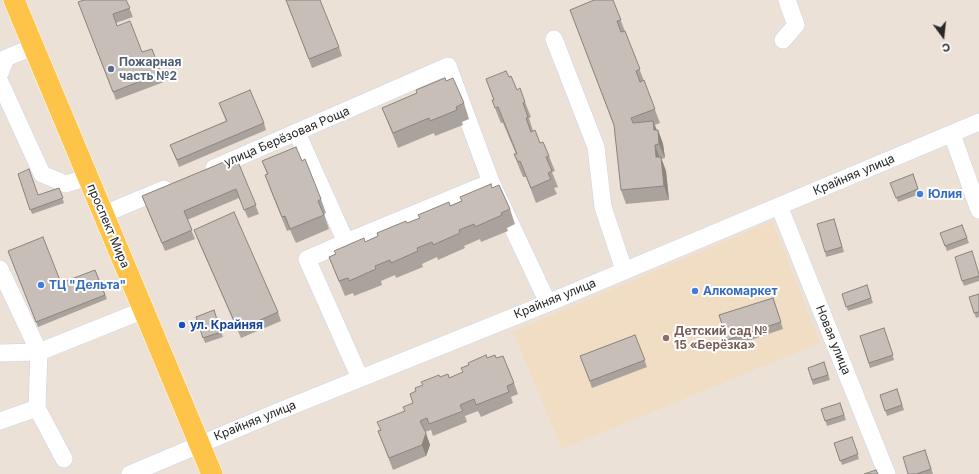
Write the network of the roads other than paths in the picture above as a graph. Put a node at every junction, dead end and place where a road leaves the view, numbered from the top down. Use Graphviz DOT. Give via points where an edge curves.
graph roads {
  1 [pos="14,0"];
  2 [pos="787,0"];
  3 [pos="554,39"];
  4 [pos="783,40"];
  5 [pos="34,47"];
  6 [pos="0,73"];
  7 [pos="0,82"];
  8 [pos="979,122"];
  9 [pos="297,133"];
  10 [pos="952,134"];
  11 [pos="198,175"];
  12 [pos="88,177"];
  13 [pos="491,182"];
  14 [pos="176,184"];
  15 [pos="780,206"];
  16 [pos="979,210"];
  17 [pos="104,214"];
  18 [pos="346,242"];
  19 [pos="0,269"];
  20 [pos="624,270"];
  21 [pos="548,303"];
  22 [pos="144,310"];
  23 [pos="39,352"];
  24 [pos="0,353"];
  25 [pos="360,378"];
  26 [pos="37,408"];
  27 [pos="0,421"];
  28 [pos="199,444"];
  29 [pos="64,459"];
  30 [pos="130,474"];
  31 [pos="212,474"];
  32 [pos="887,474"];
  1 -- 5 [label="main road, проспект Мира"];
  2 -- 4 [label="street" via="796,26"];
  3 -- 20 [label="street" via="596,147 603,206"];
  5 -- 6 [label="street" via="6,58"];
  5 -- 12 [label="main road, проспект Мира"];
  7 -- 12 [label="street" via="42,174 66,184"];
  8 -- 10 [label="street, Крайняя улица"];
  9 -- 11 [label="street, улица Берёзовая Роща"];
  9 -- 13 [label="street, улица Берёзовая Роща" via="448,66"];
  9 -- 18 [label="street"];
  10 -- 15 [label="street, Крайняя улица"];
  10 -- 16 [label="street"];
  12 -- 17 [label="main road, проспект Мира"];
  13 -- 18 [label="street"];
  13 -- 21 [label="street"];
  14 -- 17 [label="street"];
  15 -- 20 [label="street, Крайняя улица"];
  15 -- 32 [label="street, Новая улица"];
  17 -- 22 [label="main road, проспект Мира"];
  18 -- 25 [label="street" via="307,259"];
  19 -- 23 [label="street"];
  20 -- 21 [label="street, Крайняя улица"];
  21 -- 25 [label="street, Крайняя улица"];
  22 -- 23 [label="street"];
  22 -- 28 [label="main road, проспект Мира"];
  23 -- 24 [label="street"];
  23 -- 26 [label="street"];
  25 -- 28 [label="street, Крайняя улица"];
  26 -- 27 [label="street"];
  26 -- 29 [label="street"];
  28 -- 30 [label="street, Крайняя улица"];
  28 -- 31 [label="main road, проспект Мира"];
}
